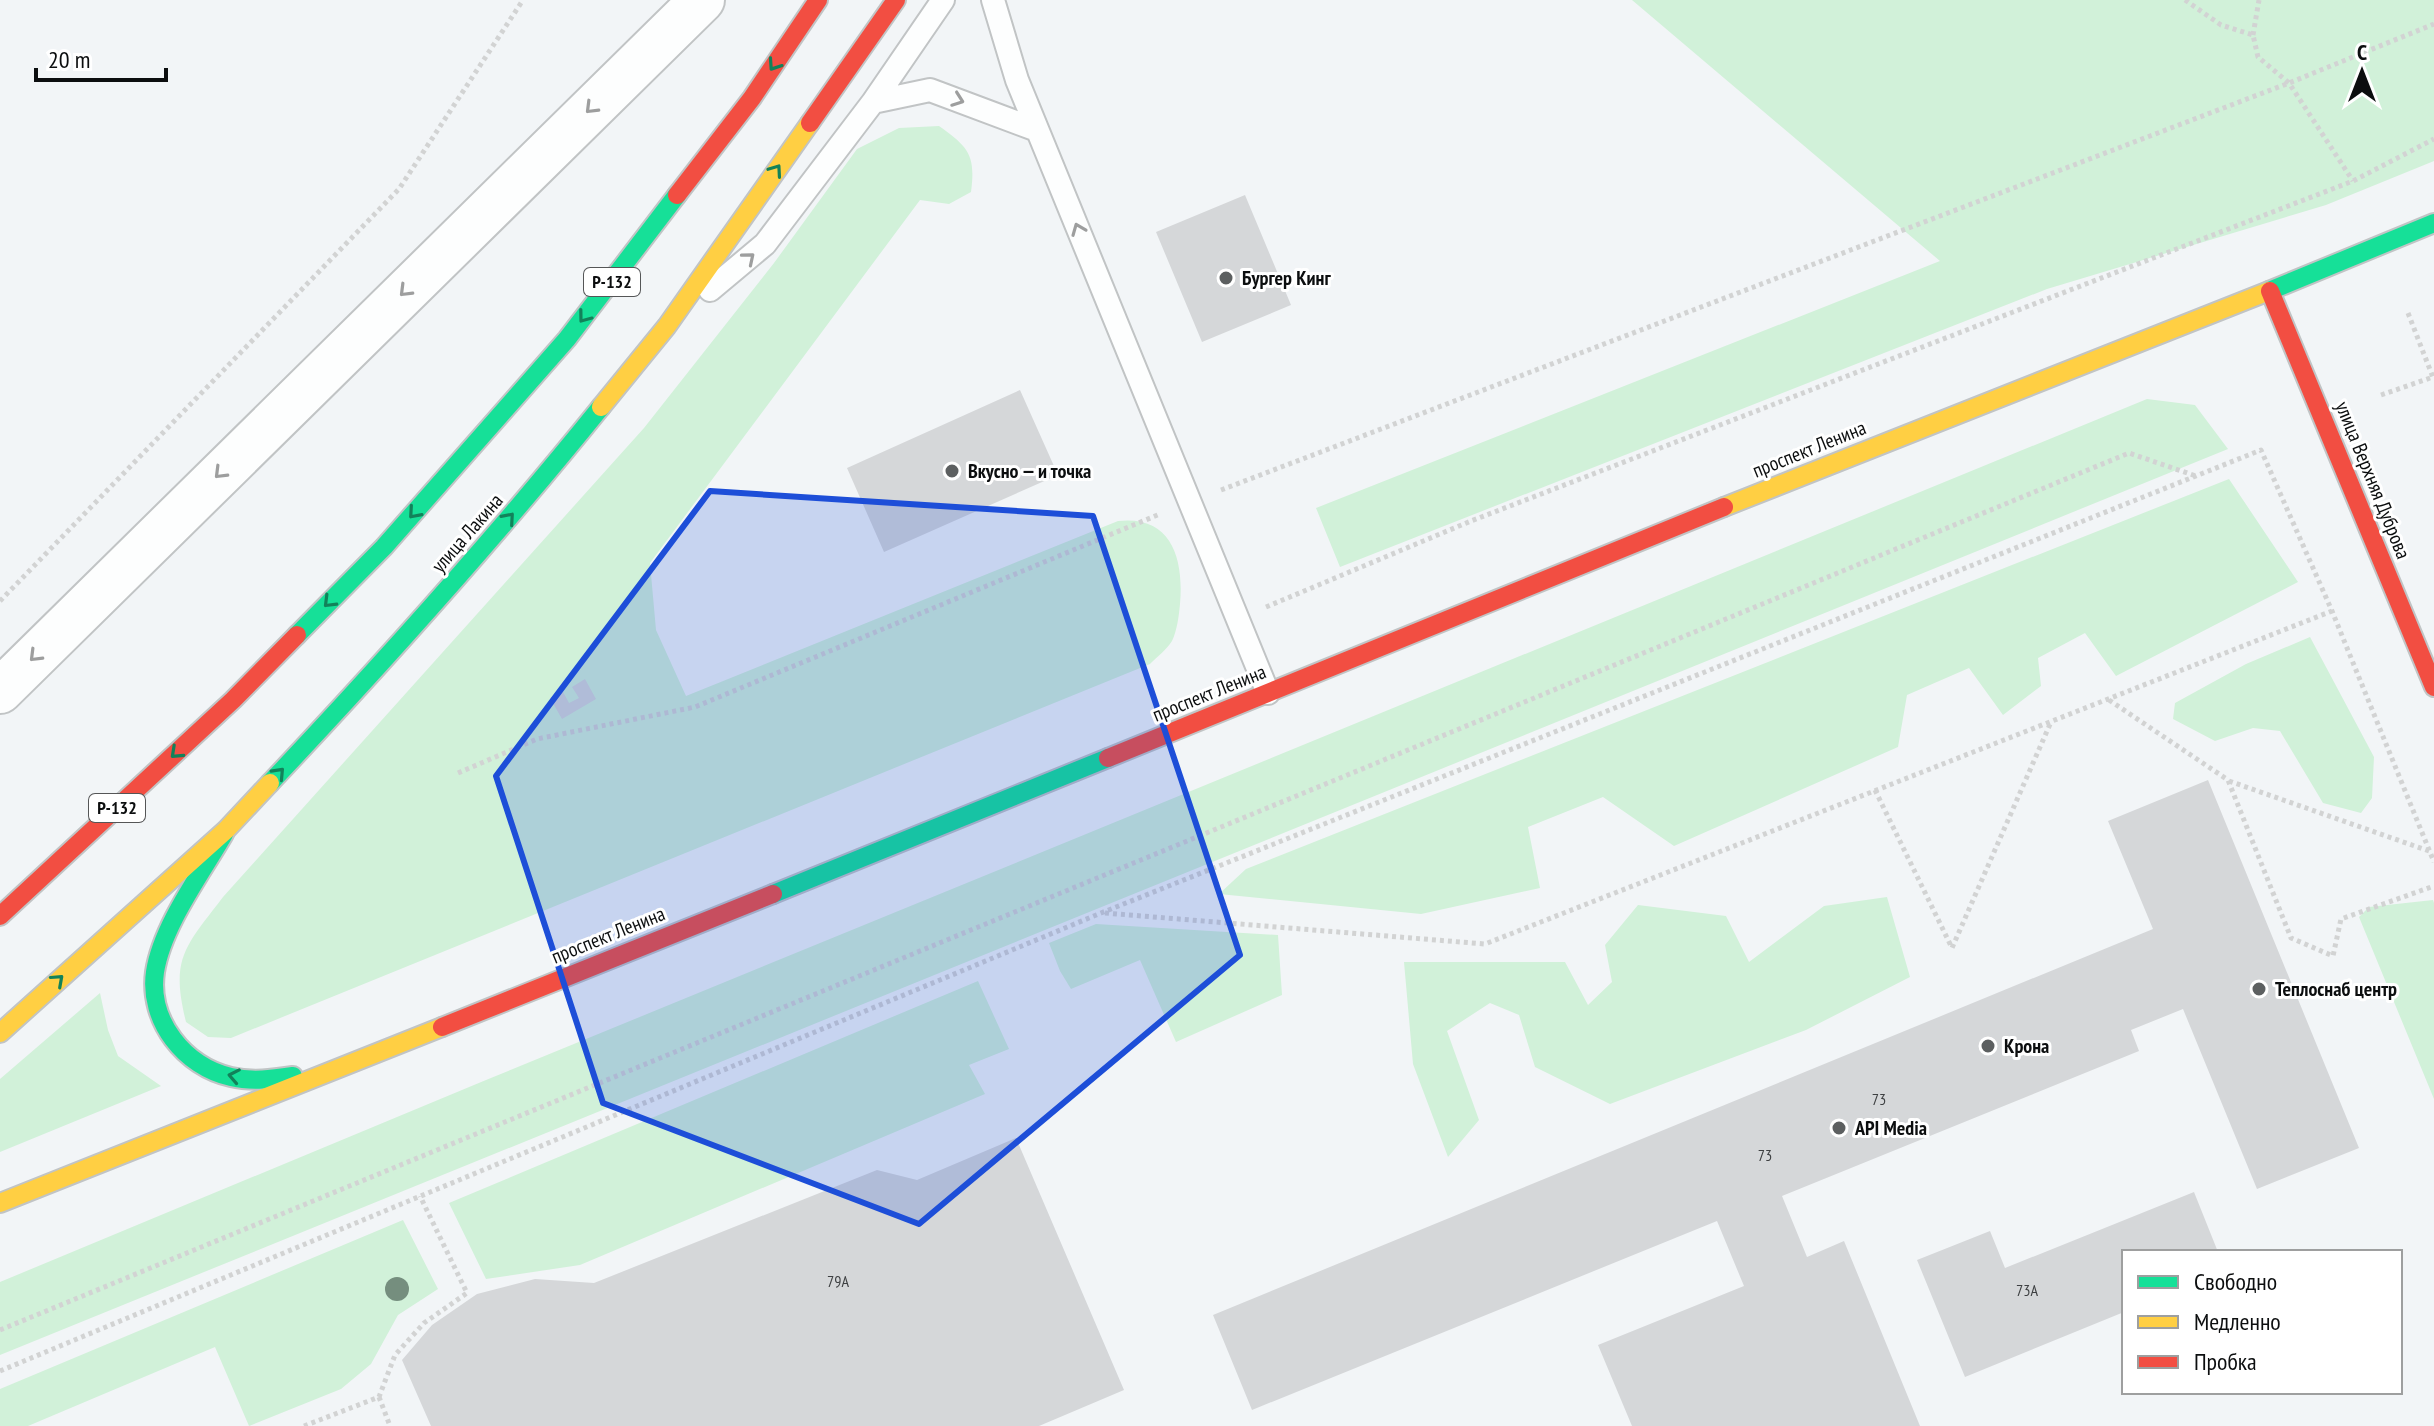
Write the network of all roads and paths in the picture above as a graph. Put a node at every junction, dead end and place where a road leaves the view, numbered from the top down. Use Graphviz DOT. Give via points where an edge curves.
graph roads {
  1 [pos="523,0"];
  2 [pos="702,0"];
  3 [pos="818,0"];
  4 [pos="896,0"];
  5 [pos="943,0"];
  6 [pos="993,0"];
  7 [pos="2185,0"];
  8 [pos="2259,0"];
  9 [pos="663,21"];
  10 [pos="2434,24"];
  11 [pos="2253,35"];
  12 [pos="2289,83"];
  13 [pos="873,102"];
  14 [pos="1037,130"];
  15 [pos="2434,139"];
  16 [pos="2353,181"];
  17 [pos="2434,223"];
  18 [pos="2270,291"];
  19 [pos="2408,313"];
  20 [pos="667,326"];
  21 [pos="2434,378"];
  22 [pos="2381,395"];
  23 [pos="2196,476"];
  24 [pos="1190,502"];
  25 [pos="0,601"];
  26 [pos="2332,611"];
  27 [pos="1237,619"];
  28 [pos="2434,687"];
  29 [pos="0,691"];
  30 [pos="1268,693"];
  31 [pos="2108,699"];
  32 [pos="2051,722"];
  33 [pos="458,773"];
  34 [pos="2228,780"];
  35 [pos="1875,790"];
  36 [pos="226,830"];
  37 [pos="2429,851"];
  38 [pos="2434,862"];
  39 [pos="2434,886"];
  40 [pos="1101,913"];
  41 [pos="0,916"];
  42 [pos="0,1033"];
  43 [pos="339,1070"];
  44 [pos="420,1196"];
  45 [pos="0,1203"];
  46 [pos="0,1330"];
  47 [pos="0,1371"];
  48 [pos="379,1397"];
  49 [pos="324,1422"];
  50 [pos="304,1426"];
  51 [pos="390,1426"];
  1 -- 25 [label="path" via="399,189"];
  2 -- 9 [label="street"];
  3 -- 41 [label="main road, Р-132, one-way" via="752,98 567,339 384,547 233,700"];
  20 -- 4 [label="main road, улица Лакина, one-way"];
  5 -- 13 [label="lane"];
  6 -- 14 [label="lane"];
  7 -- 11 [label="path" via="2221,25"];
  8 -- 11 [label="path"];
  9 -- 29 [label="street, one-way"];
  10 -- 12 [label="path"];
  11 -- 12 [label="path" via="2258,57"];
  12 -- 16 [label="path"];
  12 -- 24 [label="path"];
  13 -- 14 [label="lane, one-way" via="930,90"];
  20 -- 13 [label="lane, one-way" via="765,244"];
  24 -- 14 [label="lane, one-way"];
  15 -- 16 [label="path"];
  16 -- 27 [label="path" via="1471,521"];
  17 -- 18 [label="main road, проспект Ленина"];
  18 -- 28 [label="main road, улица Верхняя Дуброва"];
  18 -- 30 [label="main road, проспект Ленина"];
  19 -- 21 [label="path"];
  36 -- 20 [label="main road, улица Лакина, one-way" via="397,648"];
  21 -- 22 [label="path"];
  23 -- 26 [label="path" via="2261,450"];
  23 -- 40 [label="path"];
  23 -- 46 [label="path" via="2129,453"];
  24 -- 27 [label="lane"];
  24 -- 33 [label="path" via="695,707 537,739"];
  26 -- 31 [label="path"];
  26 -- 37 [label="path"];
  27 -- 30 [label="lane"];
  30 -- 43 [label="main road, проспект Ленина"];
  31 -- 32 [label="path"];
  31 -- 34 [label="path"];
  32 -- 35 [label="path"];
  32 -- 35 [label="path" via="1952,948"];
  34 -- 37 [label="path"];
  34 -- 39 [label="path" via="2291,938 2333,956 2341,919"];
  35 -- 40 [label="path" via="1485,944"];
  42 -- 36 [label="main road, улица Лакина, one-way"];
  43 -- 36 [label="main road, one-way" via="266,1080 228,1077 201,1065 165,1028 155,1003 162,948"];
  37 -- 38 [label="path"];
  40 -- 44 [label="path"];
  43 -- 45 [label="main road, проспект Ленина"];
  44 -- 47 [label="path"];
  44 -- 48 [label="path" via="467,1293 424,1323 395,1355"];
  48 -- 49 [label="path"];
  48 -- 51 [label="path"];
  49 -- 50 [label="path"];
}
